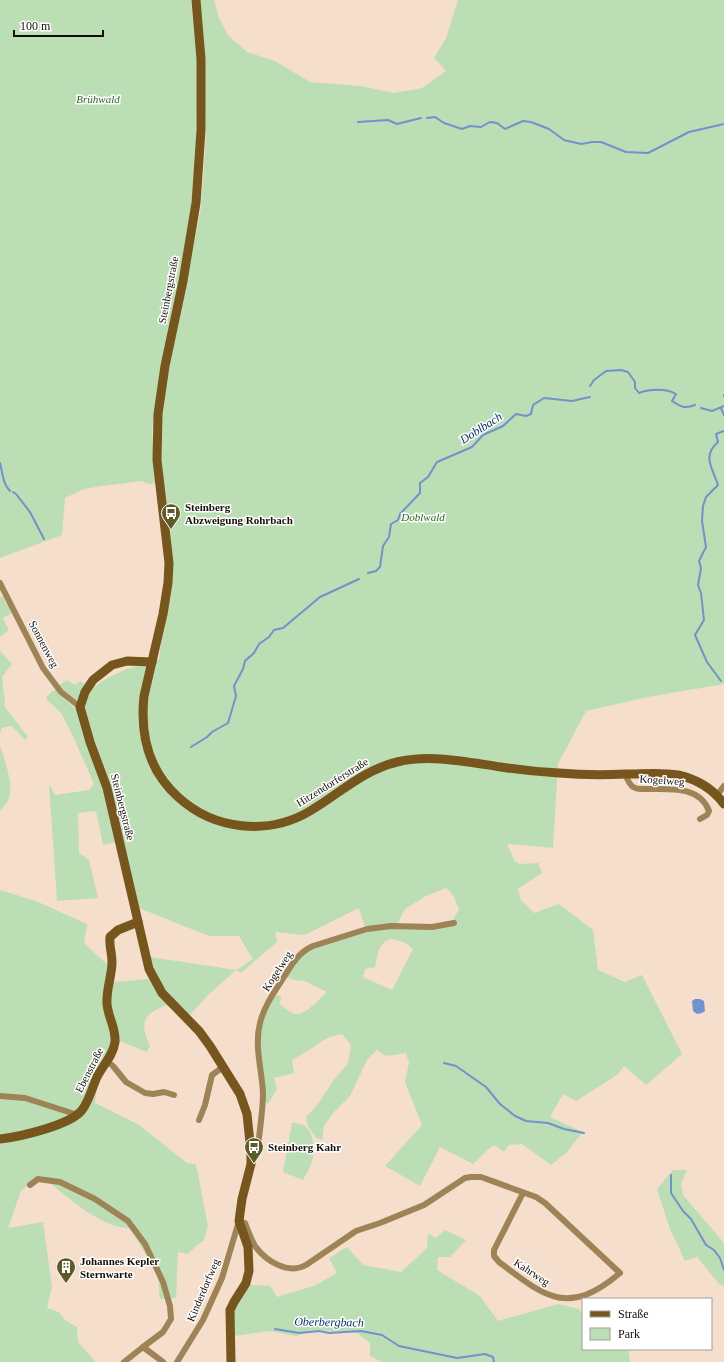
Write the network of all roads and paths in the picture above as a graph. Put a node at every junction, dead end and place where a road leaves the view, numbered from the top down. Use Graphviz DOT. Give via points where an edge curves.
graph roads {
  1 [pos="196,0"];
  2 [pos="0,583"];
  3 [pos="168,583"];
  4 [pos="152,662"];
  5 [pos="80,707"];
  6 [pos="625,774"];
  7 [pos="724,786"];
  8 [pos="717,795"];
  9 [pos="724,804"];
  10 [pos="700,819"];
  11 [pos="138,922"];
  12 [pos="454,923"];
  13 [pos="107,1061"];
  14 [pos="223,1067"];
  15 [pos="174,1095"];
  16 [pos="0,1096"];
  17 [pos="78,1115"];
  18 [pos="199,1120"];
  19 [pos="0,1139"];
  20 [pos="251,1152"];
  21 [pos="30,1185"];
  22 [pos="523,1192"];
  23 [pos="239,1221"];
  24 [pos="143,1347"];
  25 [pos="124,1362"];
  26 [pos="163,1362"];
  27 [pos="177,1362"];
  28 [pos="231,1362"];
  1 -- 3 [label="main road, Steinbergstraße" via="201,59 201,130 196,203 158,414 157,460 169,563"];
  2 -- 5 [label="street, Sonnenweg" via="43,668 61,692"];
  3 -- 4 [label="main road, Hitzendorferstraße"];
  4 -- 5 [label="main road" via="127,661 112,665 93,680 85,692"];
  4 -- 6 [label="main road, Hitzendorferstraße" via="142,718 146,745 153,765 168,788 184,802 204,815 229,824 259,827 289,821 311,811 371,771 412,759 446,758 558,773"];
  5 -- 11 [label="main road, Steinbergstraße" via="107,788"];
  6 -- 8 [label="main road, Hitzendorferstraße" via="678,775 701,783"];
  6 -- 10 [label="street, Kogelweg" via="629,784 636,788 682,790 694,794 703,801 709,811 708,815"];
  7 -- 8 [label="street"];
  8 -- 9 [label="main road, Hitzendorferstraße"];
  11 -- 13 [label="main road, Ebenstraße" via="118,930 110,937 112,961 107,1005 115,1042"];
  11 -- 14 [label="main road, Steinbergstraße" via="149,969 158,987 198,1031"];
  12 -- 20 [label="street, Kogelweg" via="432,927 391,926 368,929 313,946 298,956 260,1021 258,1046 263,1104 258,1146"];
  13 -- 15 [label="street" via="126,1082 145,1093 164,1092"];
  13 -- 17 [label="main road, Ebenstraße"];
  14 -- 18 [label="street" via="212,1075"];
  14 -- 20 [label="main road, Steinbergstraße" via="246,1107"];
  16 -- 17 [label="street" via="25,1098"];
  17 -- 19 [label="main road" via="60,1124"];
  20 -- 23 [label="main road, Steinbergstraße" via="251,1164"];
  21 -- 24 [label="street" via="38,1179 60,1182 95,1199 128,1221 145,1244 163,1282 171,1319 163,1332"];
  22 -- 22 [label="street, Kahrweg" via="494,1250 498,1262 539,1291 560,1298 575,1297 592,1291 620,1273 545,1203"];
  22 -- 23 [label="street, Kahrweg" via="486,1178 465,1178 424,1206 356,1231 297,1269 282,1266 265,1257 255,1246 245,1223"];
  23 -- 27 [label="street, Kinderdorfweg" via="222,1278 203,1320"];
  23 -- 28 [label="main road" via="248,1247 249,1271 246,1284 230,1310"];
  24 -- 25 [label="street"];
  24 -- 26 [label="street"];
}
